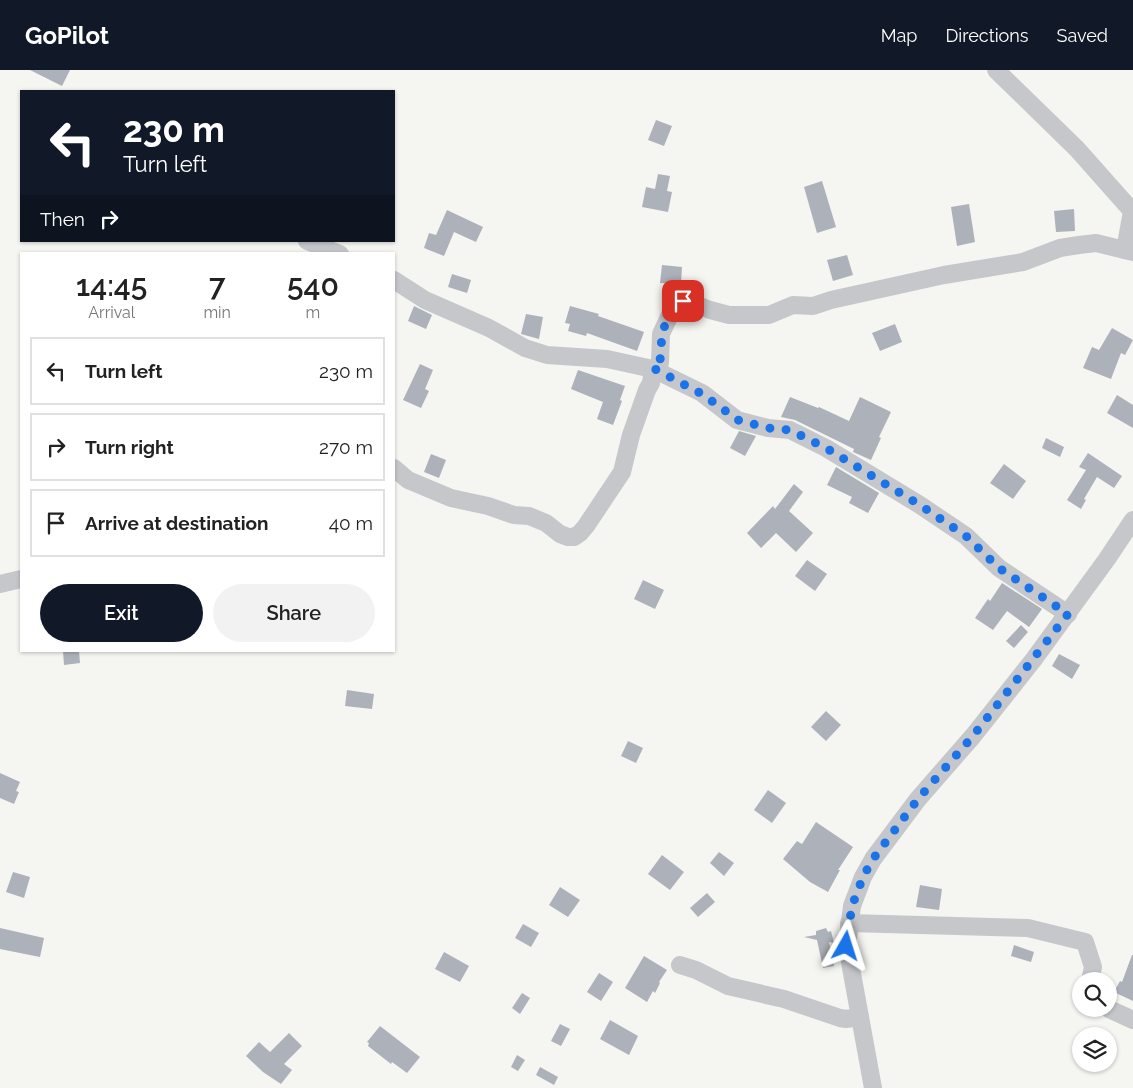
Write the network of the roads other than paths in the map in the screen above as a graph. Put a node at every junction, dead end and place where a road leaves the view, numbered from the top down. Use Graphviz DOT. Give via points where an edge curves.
graph roads {
  1 [pos="996,70"];
  2 [pos="310,242"];
  3 [pos="1129,251"];
  4 [pos="335,252"];
  5 [pos="395,281"];
  6 [pos="653,368"];
  7 [pos="395,469"];
  8 [pos="1133,520"];
  9 [pos="20,579"];
  10 [pos="0,584"];
  11 [pos="1068,614"];
  12 [pos="849,923"];
  13 [pos="680,965"];
  14 [pos="1092,972"];
  15 [pos="1117,1012"];
  16 [pos="860,1017"];
  17 [pos="1133,1020"];
  18 [pos="873,1088"];
  1 -- 3 [label="street" via="1077,149 1132,212"];
  2 -- 4 [label="street"];
  3 -- 6 [label="street" via="1096,244 1060,248 1014,264 944,275 813,306 793,305 769,315 729,314 683,301 671,311 662,334 660,363"];
  5 -- 6 [label="street" via="424,300 489,328 525,348 547,355 607,359"];
  6 -- 7 [label="street" via="652,383 631,435 622,472 586,526 574,537 560,534 546,522 529,516 451,498 408,480"];
  6 -- 11 [label="street" via="702,394 738,420 790,430 826,448 959,531 999,568"];
  8 -- 11 [label="street"];
  9 -- 10 [label="street"];
  11 -- 12 [label="street" via="873,859 852,906"];
  12 -- 14 [label="street" via="1028,928 1084,942"];
  12 -- 16 [label="street" via="846,946"];
  13 -- 16 [label="street" via="741,990 784,999 846,1020"];
  15 -- 17 [label="street"];
  16 -- 18 [label="street"];
}
